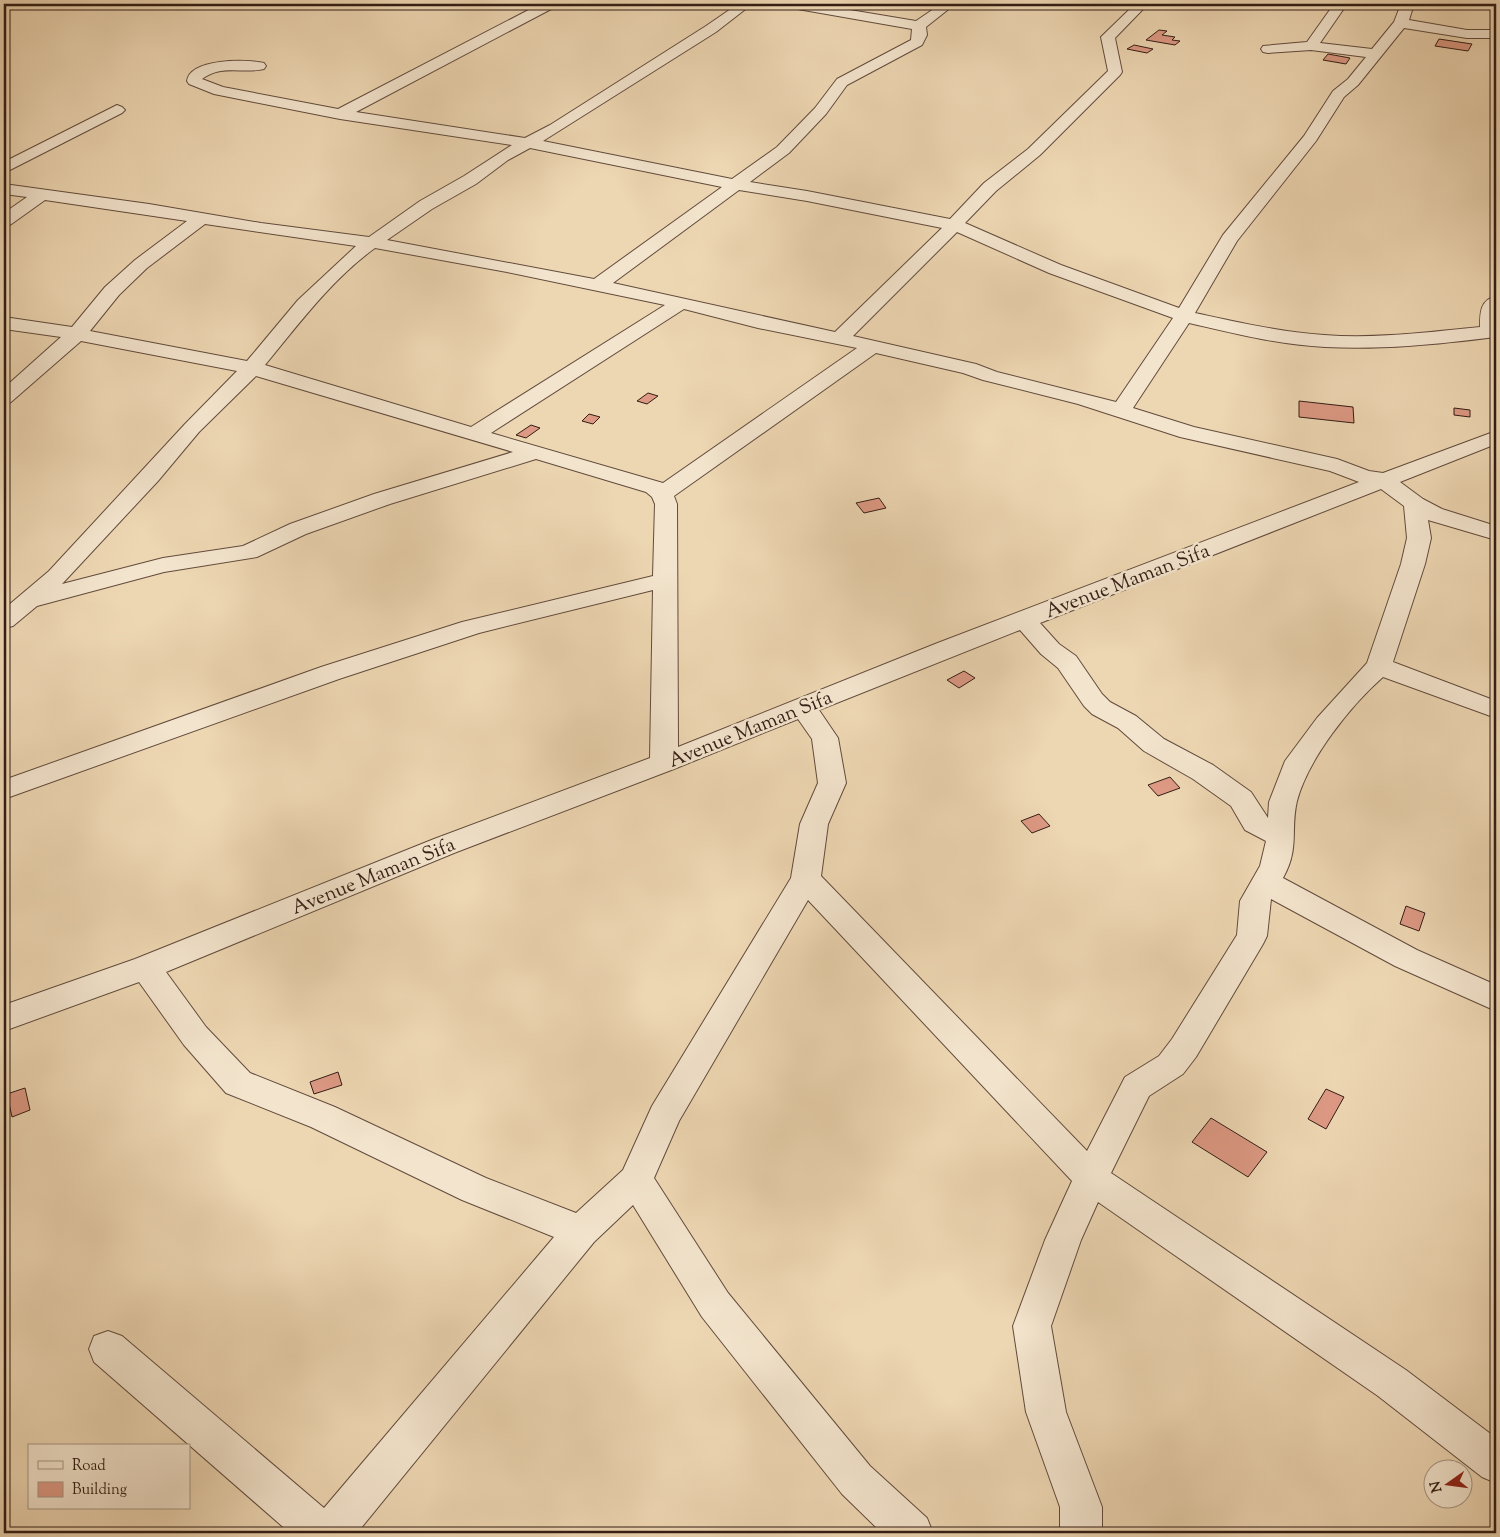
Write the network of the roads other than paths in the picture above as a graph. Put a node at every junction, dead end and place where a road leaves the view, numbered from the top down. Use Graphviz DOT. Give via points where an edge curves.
graph roads {
  1 [pos="550,4"];
  2 [pos="746,4"];
  3 [pos="792,4"];
  4 [pos="949,4"];
  5 [pos="1142,4"];
  6 [pos="1340,4"];
  7 [pos="1407,4"];
  8 [pos="1401,23"];
  9 [pos="919,26"];
  10 [pos="1496,34"];
  11 [pos="1311,46"];
  12 [pos="1268,49"];
  13 [pos="1376,54"];
  14 [pos="259,66"];
  15 [pos="117,110"];
  16 [pos="340,114"];
  17 [pos="528,143"];
  18 [pos="4,168"];
  19 [pos="737,185"];
  20 [pos="4,189"];
  21 [pos="42,194"];
  22 [pos="202,218"];
  23 [pos="4,221"];
  24 [pos="955,225"];
  25 [pos="370,242"];
  26 [pos="598,285"];
  27 [pos="1496,302"];
  28 [pos="681,303"];
  29 [pos="1184,316"];
  30 [pos="4,323"];
  31 [pos="1493,331"];
  32 [pos="77,334"];
  33 [pos="839,339"];
  34 [pos="873,346"];
  35 [pos="252,368"];
  36 [pos="4,398"];
  37 [pos="1121,410"];
  38 [pos="474,434"];
  39 [pos="1496,437"];
  40 [pos="537,452"];
  41 [pos="1383,480"];
  42 [pos="662,494"];
  43 [pos="1416,504"];
  44 [pos="1496,533"];
  45 [pos="665,580"];
  46 [pos="30,600"];
  47 [pos="1024,620"];
  48 [pos="4,622"];
  49 [pos="1380,666"];
  50 [pos="803,706"];
  51 [pos="1496,710"];
  52 [pos="664,763"];
  53 [pos="4,790"];
  54 [pos="1279,835"];
  55 [pos="806,879"];
  56 [pos="1265,882"];
  57 [pos="146,967"];
  58 [pos="1496,999"];
  59 [pos="4,1018"];
  60 [pos="1091,1178"];
  61 [pos="636,1180"];
  62 [pos="581,1231"];
  63 [pos="108,1349"];
  64 [pos="1496,1463"];
  65 [pos="321,1533"];
  66 [pos="330,1533"];
  67 [pos="912,1533"];
  68 [pos="1081,1533"];
  1 -- 16 [label="street"];
  2 -- 17 [label="street"];
  3 -- 9 [label="street"];
  4 -- 9 [label="street"];
  5 -- 24 [label="street" via="1108,37 1115,72 1034,152 990,187"];
  6 -- 11 [label="street"];
  7 -- 8 [label="street"];
  8 -- 10 [label="street" via="1467,34"];
  8 -- 13 [label="street"];
  9 -- 19 [label="street" via="917,42 842,82 821,111 783,150"];
  11 -- 12 [label="street"];
  11 -- 13 [label="street"];
  13 -- 29 [label="street" via="1353,82 1338,94 1310,138 1229,239"];
  14 -- 16 [label="street" via="220,66 198,74 194,81 219,91"];
  15 -- 18 [label="street"];
  16 -- 17 [label="street"];
  17 -- 19 [label="street"];
  17 -- 25 [label="street"];
  19 -- 24 [label="street"];
  19 -- 26 [label="street"];
  20 -- 21 [label="street"];
  21 -- 22 [label="street"];
  21 -- 23 [label="street"];
  22 -- 25 [label="street"];
  22 -- 32 [label="street" via="141,264 112,291"];
  24 -- 29 [label="street" via="1056,269"];
  24 -- 33 [label="street"];
  25 -- 26 [label="street"];
  25 -- 35 [label="street" via="305,304"];
  26 -- 28 [label="street"];
  27 -- 31 [label="street" via="1490,309"];
  28 -- 33 [label="street"];
  28 -- 38 [label="street"];
  29 -- 31 [label="street" via="1250,331 1324,341 1407,340"];
  29 -- 37 [label="street"];
  30 -- 32 [label="street"];
  32 -- 35 [label="street"];
  32 -- 36 [label="street"];
  33 -- 34 [label="street"];
  34 -- 37 [label="street" via="969,368"];
  34 -- 42 [label="street"];
  35 -- 38 [label="street"];
  35 -- 46 [label="street" via="192,428 57,576"];
  37 -- 41 [label="street" via="1188,432 1338,466 1364,477"];
  38 -- 40 [label="street"];
  39 -- 41 [label="street, Avenue Maman Sifa"];
  40 -- 42 [label="street" via="654,487"];
  40 -- 46 [label="street" via="382,499 298,529 249,552 162,565"];
  41 -- 43 [label="street"];
  41 -- 47 [label="street, Avenue Maman Sifa"];
  42 -- 45 [label="street" via="666,504"];
  43 -- 44 [label="street" via="1434,514"];
  43 -- 49 [label="street" via="1418,538 1413,564"];
  45 -- 52 [label="street"];
  45 -- 53 [label="street" via="471,627 330,673"];
  46 -- 48 [label="street"];
  47 -- 50 [label="street, Avenue Maman Sifa"];
  47 -- 54 [label="street" via="1050,650 1067,662 1101,708 1241,799 1255,823"];
  49 -- 51 [label="street"];
  49 -- 54 [label="street" via="1326,724 1295,768 1283,802"];
  50 -- 52 [label="street, Avenue Maman Sifa"];
  50 -- 55 [label="street" via="825,738 832,783 814,824"];
  52 -- 57 [label="street, Avenue Maman Sifa" via="444,846"];
  54 -- 56 [label="street" via="1279,853"];
  55 -- 60 [label="street"];
  55 -- 61 [label="street" via="664,1116"];
  56 -- 58 [label="street" via="1406,958"];
  56 -- 60 [label="street" via="1255,901 1252,936 1184,1048 1171,1065 1137,1087"];
  57 -- 59 [label="street, Avenue Maman Sifa"];
  57 -- 62 [label="street" via="195,1036 238,1083 323,1117 474,1189"];
  60 -- 64 [label="street" via="1392,1383"];
  60 -- 68 [label="street" via="1063,1240 1032,1326 1046,1412 1081,1507"];
  61 -- 62 [label="street"];
  61 -- 67 [label="street" via="715,1305 856,1480"];
  62 -- 66 [label="street"];
  63 -- 65 [label="street"];
}
